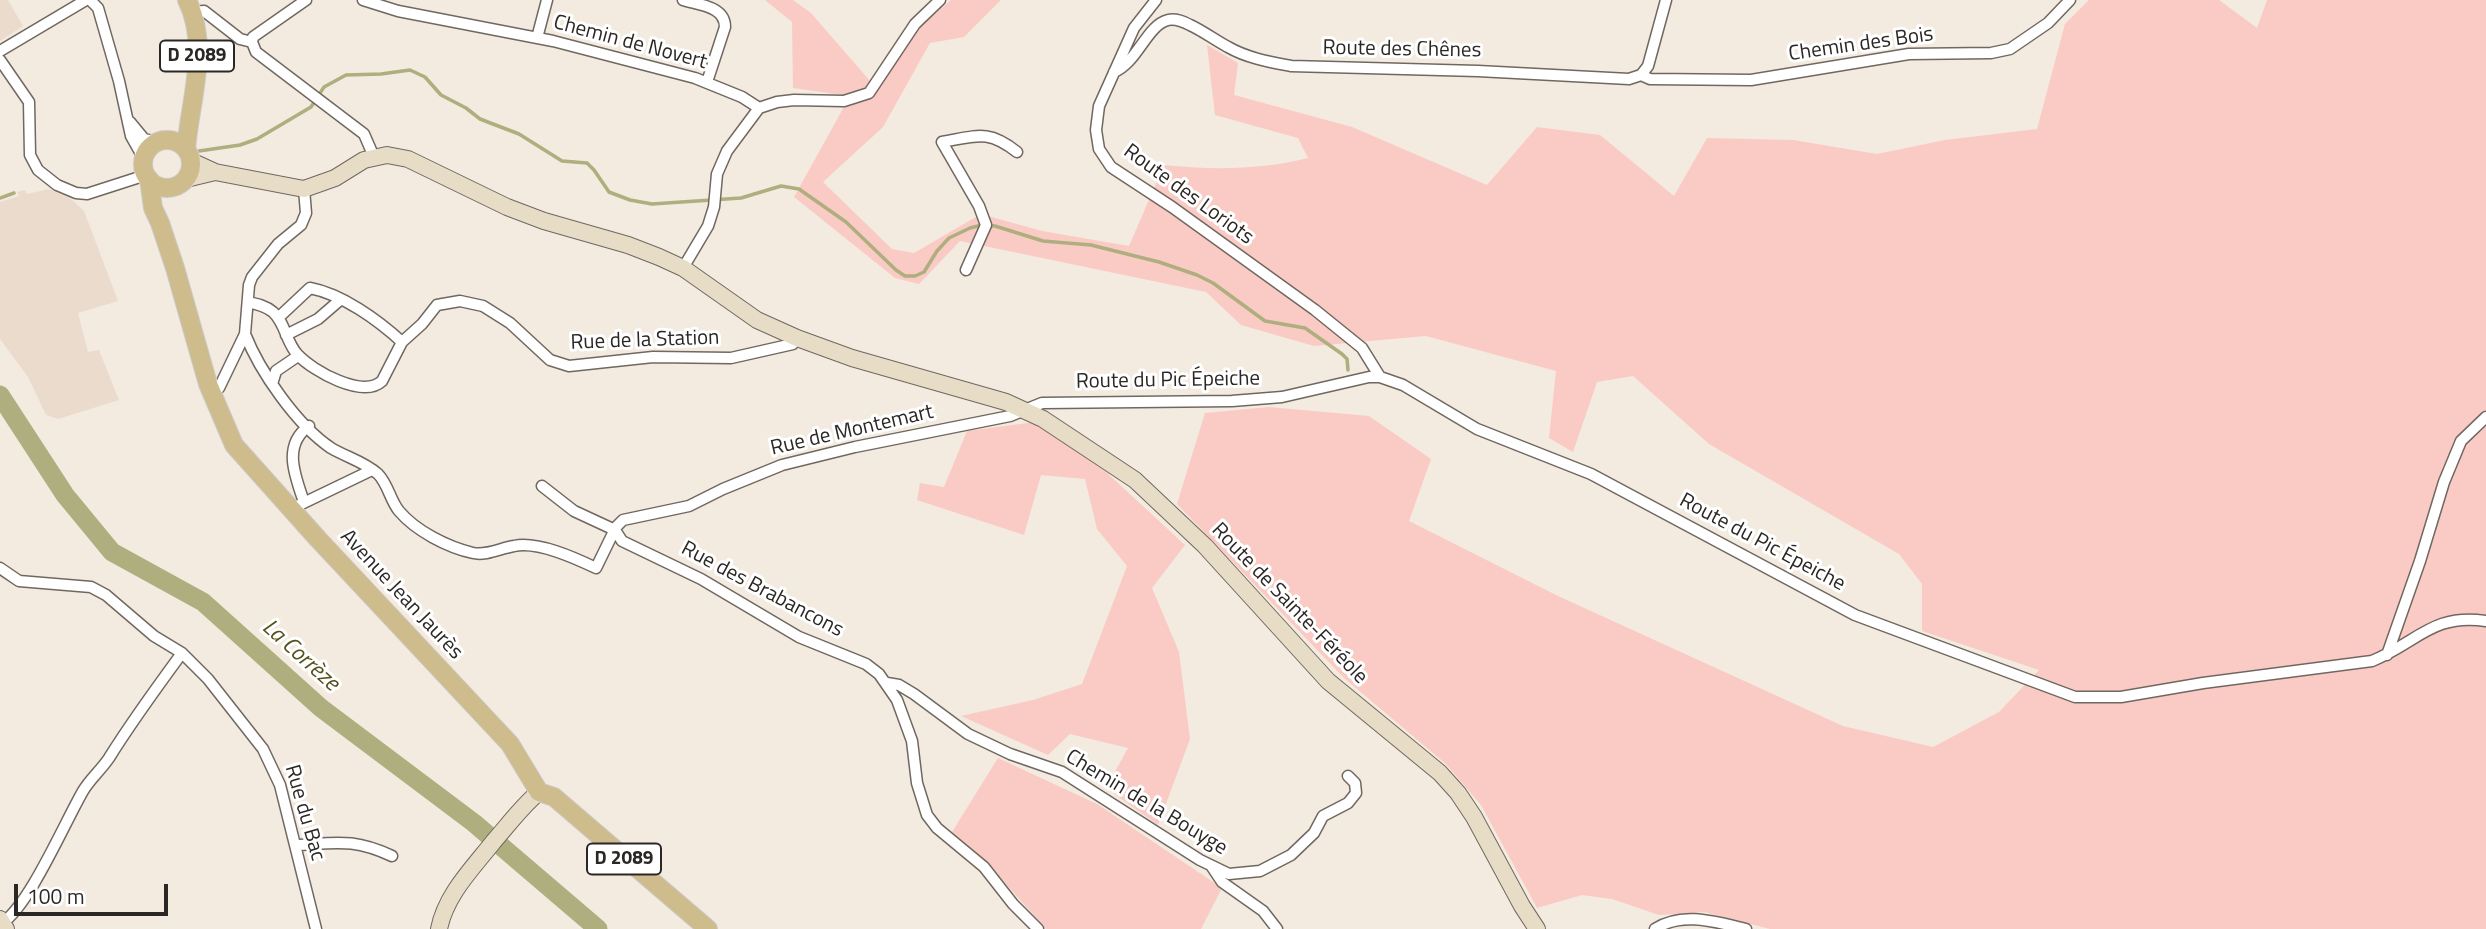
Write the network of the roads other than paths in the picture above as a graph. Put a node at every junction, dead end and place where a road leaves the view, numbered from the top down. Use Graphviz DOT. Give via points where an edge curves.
graph roads {
  1 [pos="88,0"];
  2 [pos="306,0"];
  3 [pos="363,0"];
  4 [pos="547,0"];
  5 [pos="682,0"];
  6 [pos="940,0"];
  7 [pos="1156,0"];
  8 [pos="1666,0"];
  9 [pos="2070,0"];
  10 [pos="190,6"];
  11 [pos="537,38"];
  12 [pos="252,42"];
  13 [pos="0,51"];
  14 [pos="0,60"];
  15 [pos="1114,72"];
  16 [pos="1641,75"];
  17 [pos="707,82"];
  18 [pos="760,108"];
  19 [pos="190,113"];
  20 [pos="128,120"];
  21 [pos="162,141"];
  22 [pos="1017,152"];
  23 [pos="188,155"];
  24 [pos="373,157"];
  25 [pos="146,171"];
  26 [pos="215,172"];
  27 [pos="178,184"];
  28 [pos="304,189"];
  29 [pos="160,223"];
  30 [pos="683,268"];
  31 [pos="966,270"];
  32 [pos="340,300"];
  33 [pos="248,302"];
  34 [pos="278,318"];
  35 [pos="245,334"];
  36 [pos="286,335"];
  37 [pos="797,338"];
  38 [pos="402,342"];
  39 [pos="298,356"];
  40 [pos="1380,377"];
  41 [pos="272,384"];
  42 [pos="210,392"];
  43 [pos="1025,410"];
  44 [pos="2486,417"];
  45 [pos="309,426"];
  46 [pos="372,470"];
  47 [pos="542,486"];
  48 [pos="297,505"];
  49 [pos="615,530"];
  50 [pos="0,568"];
  51 [pos="2486,621"];
  52 [pos="182,653"];
  53 [pos="2387,655"];
  54 [pos="887,682"];
  55 [pos="1348,776"];
  56 [pos="539,792"];
  57 [pos="296,845"];
  58 [pos="392,856"];
  59 [pos="1210,865"];
  60 [pos="3,923"];
  61 [pos="316,929"];
  62 [pos="439,929"];
  63 [pos="708,929"];
  64 [pos="1038,929"];
  65 [pos="1277,929"];
  66 [pos="1538,929"];
  67 [pos="1655,929"];
  68 [pos="1746,929"];
  1 -- 13 [label="street"];
  1 -- 20 [label="street, Avenue Jean Jaurès" via="98,8"];
  2 -- 12 [label="street"];
  3 -- 11 [label="street, Chemin de Novert"];
  4 -- 11 [label="street"];
  5 -- 17 [label="street" via="713,9 725,19"];
  6 -- 18 [label="street" via="915,24 869,93 844,101 794,100"];
  7 -- 15 [label="street, Route des Loriots" via="1134,28"];
  8 -- 16 [label="street" via="1648,66"];
  9 -- 16 [label="street, Chemin des Bois" via="2048,23 2010,48 1991,52 1909,54 1751,80 1650,79"];
  10 -- 12 [label="street"];
  10 -- 19 [label="main road, D 2089" via="197,27"];
  11 -- 17 [label="street, Chemin de Novert"];
  12 -- 24 [label="street" via="256,52 364,134"];
  14 -- 25 [label="street" via="29,102 30,155 38,170 57,185 87,194"];
  15 -- 16 [label="street, Route des Chênes" via="1125,68 1156,28 1168,20 1181,20 1230,48 1291,66 1629,79"];
  15 -- 40 [label="street, Route des Loriots" via="1099,106 1096,130 1099,149 1111,167 1315,310 1362,348"];
  17 -- 18 [label="street, Chemin de Novert"];
  18 -- 30 [label="street" via="727,151 717,174 708,226"];
  19 -- 21 [label="main road" via="179,130"];
  19 -- 23 [label="main road, D 2089"];
  20 -- 21 [label="street" via="144,139"];
  20 -- 25 [label="street, Avenue Jean Jaurès" via="132,142"];
  21 -- 23 [label="main road" via="181,144"];
  21 -- 25 [label="main road" via="146,152"];
  22 -- 31 [label="street" via="990,135 942,142 986,225"];
  23 -- 26 [label="main road"];
  23 -- 27 [label="main road" via="191,167"];
  24 -- 28 [label="main road"];
  24 -- 30 [label="main road, Route de Sainte-Féréole" via="408,159 507,208 628,245"];
  25 -- 27 [label="main road" via="159,187"];
  25 -- 29 [label="main road, Avenue Jean Jaurès / D 2089"];
  26 -- 27 [label="main road"];
  26 -- 28 [label="main road"];
  27 -- 29 [label="main road" via="164,194"];
  28 -- 33 [label="street" via="306,213 301,225 278,244 252,277"];
  29 -- 42 [label="main road, Avenue Jean Jaurès / D 2089"];
  30 -- 37 [label="main road, Route de Sainte-Féréole" via="757,320"];
  32 -- 34 [label="street" via="310,288"];
  32 -- 36 [label="street" via="318,319"];
  32 -- 38 [label="street"];
  33 -- 34 [label="street" via="262,305"];
  33 -- 35 [label="street"];
  34 -- 36 [label="street"];
  35 -- 41 [label="street"];
  35 -- 42 [label="street" via="219,388"];
  36 -- 39 [label="street"];
  37 -- 38 [label="street, Rue de la Station" via="793,344 731,358 653,358 569,366 550,360 510,323 483,306 460,300 436,305"];
  37 -- 43 [label="main road, Route de Sainte-Féréole"];
  38 -- 39 [label="street, Rue de la Station" via="382,381 358,387"];
  39 -- 41 [label="street" via="276,371"];
  40 -- 43 [label="street, Route du Pic Épeiche" via="1282,397 1042,403"];
  40 -- 53 [label="street, Route du Pic Épeiche" via="1403,385 1477,429 1591,474 1856,615 2075,697 2121,697 2372,661"];
  41 -- 45 [label="street"];
  42 -- 48 [label="main road, Avenue Jean Jaurès / D 2089" via="234,445"];
  43 -- 49 [label="street, Rue de Montemart" via="782,465 689,506 623,520"];
  43 -- 66 [label="main road, Route de Sainte-Féréole" via="1135,480 1205,546 1328,681 1440,773 1474,817"];
  44 -- 53 [label="street" via="2461,441"];
  45 -- 46 [label="street" via="330,447"];
  45 -- 48 [label="street" via="294,443"];
  46 -- 48 [label="street"];
  46 -- 49 [label="street" via="380,475 400,512 430,536 475,554 523,545 569,555 596,568"];
  47 -- 49 [label="street, Rue des Brabancons" via="574,511"];
  48 -- 56 [label="main road, Avenue Jean Jaurès / D 2089" via="503,737"];
  49 -- 54 [label="street, Rue des Brabancons" via="622,541 701,579 799,637 866,664"];
  50 -- 52 [label="street, Rue du Bac" via="19,581 91,587"];
  51 -- 53 [label="street, Route du Pic Épeiche" via="2444,621"];
  52 -- 57 [label="street, Rue du Bac" via="263,749 280,785"];
  52 -- 60 [label="street" via="85,789 29,889"];
  54 -- 59 [label="street, Chemin de la Bouyge" via="914,694 968,734 1062,772"];
  54 -- 64 [label="street, Rue des Brabancons" via="912,741 927,815 984,867"];
  55 -- 59 [label="street, Chemin de la Bouyge" via="1356,793 1348,803 1322,816 1314,833 1291,855 1260,871 1229,874"];
  56 -- 62 [label="main road" via="463,879"];
  56 -- 63 [label="main road, Avenue Jean Jaurès / D 2089" via="554,797"];
  57 -- 58 [label="street" via="351,842"];
  57 -- 61 [label="street, Rue du Bac"];
  59 -- 65 [label="street" via="1222,882 1263,911"];
  67 -- 68 [label="street" via="1680,919"];
}
